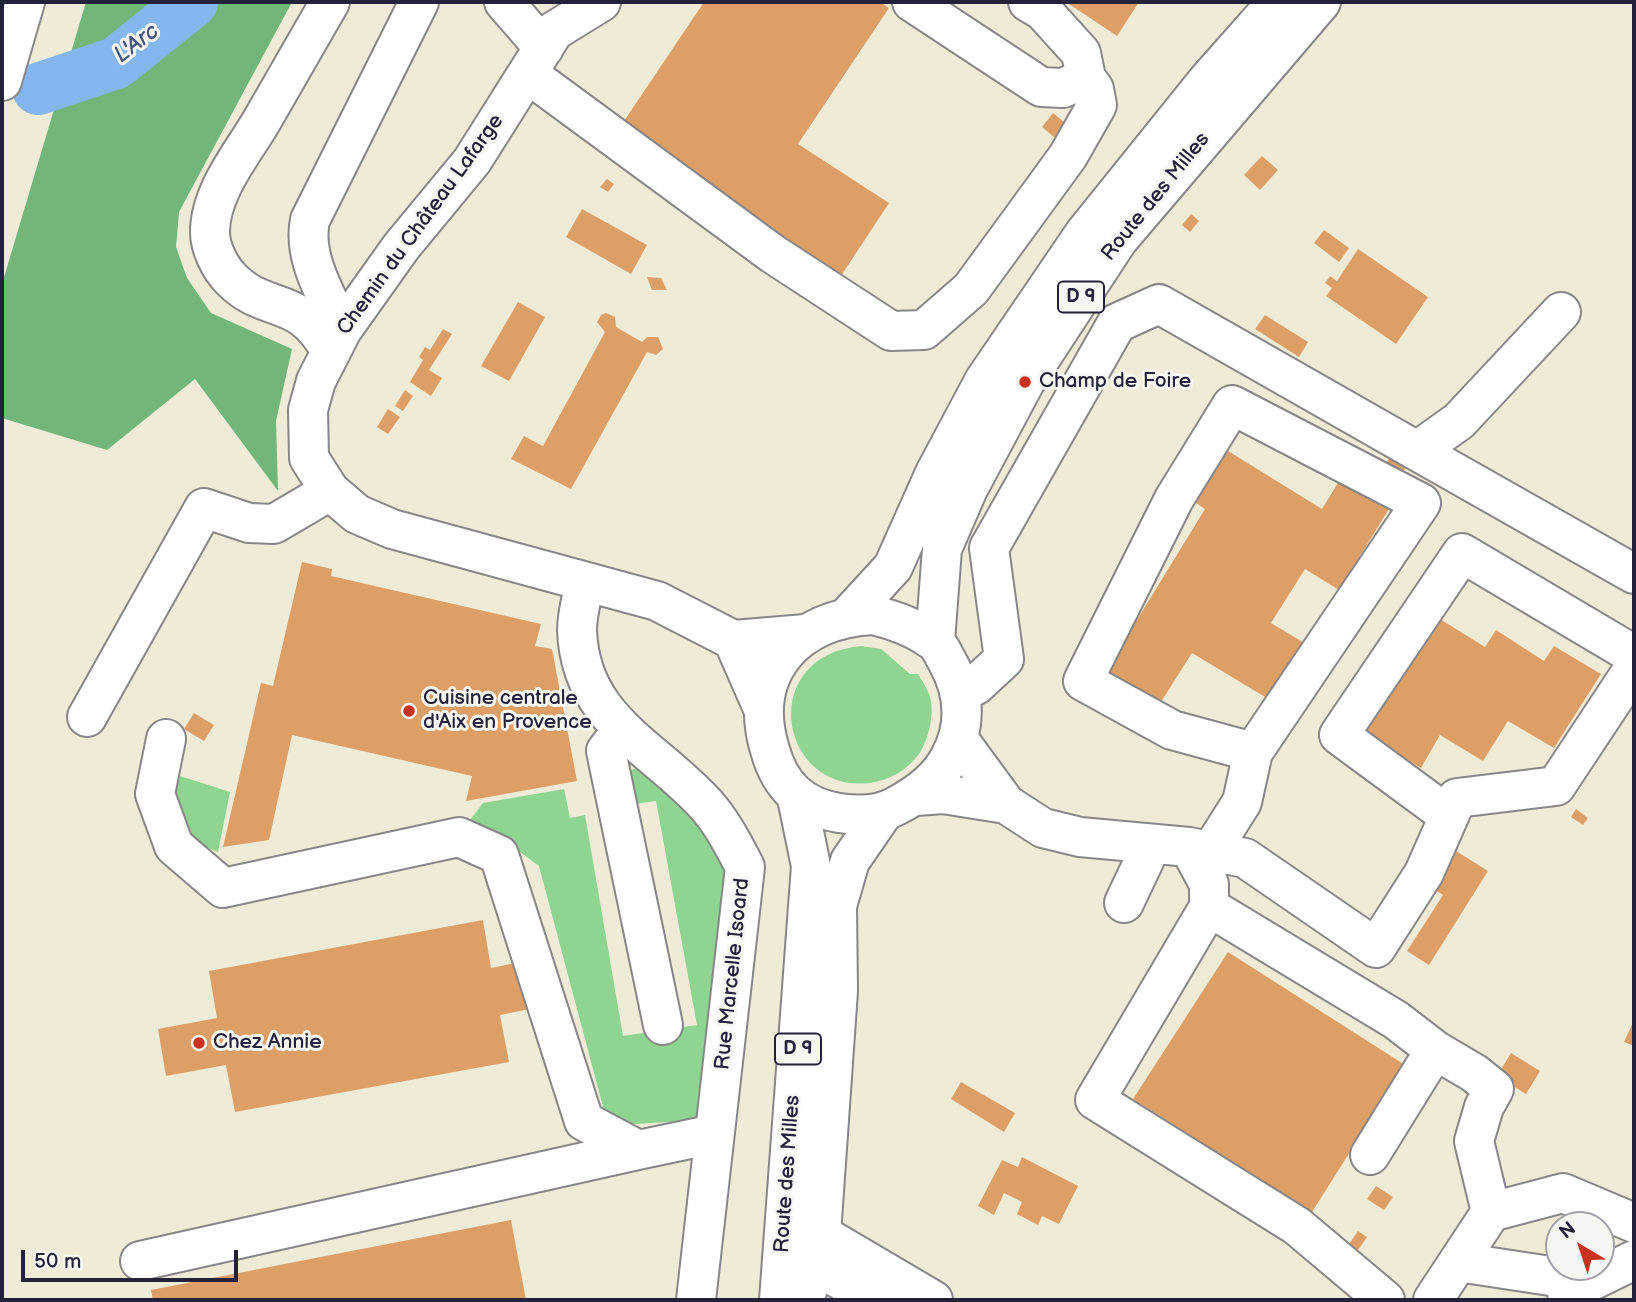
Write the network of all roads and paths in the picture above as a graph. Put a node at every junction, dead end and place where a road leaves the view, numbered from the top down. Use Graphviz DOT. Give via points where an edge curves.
graph roads {
  1 [pos="330,2"];
  2 [pos="419,2"];
  3 [pos="504,2"];
  4 [pos="600,2"];
  5 [pos="912,2"];
  6 [pos="1028,2"];
  7 [pos="1278,2"];
  8 [pos="1321,2"];
  9 [pos="25,5"];
  10 [pos="550,31"];
  11 [pos="1086,78"];
  12 [pos="2,81"];
  13 [pos="1561,312"];
  14 [pos="336,341"];
  15 [pos="1417,451"];
  16 [pos="330,491"];
  17 [pos="1634,574"];
  18 [pos="585,582"];
  19 [pos="848,616"];
  20 [pos="806,634"];
  21 [pos="733,640"];
  22 [pos="935,641"];
  23 [pos="1634,655"];
  24 [pos="1634,668"];
  25 [pos="961,693"];
  26 [pos="762,706"];
  27 [pos="87,717"];
  28 [pos="622,730"];
  29 [pos="166,739"];
  30 [pos="959,740"];
  31 [pos="1253,752"];
  32 [pos="797,798"];
  33 [pos="1006,804"];
  34 [pos="888,808"];
  35 [pos="1449,816"];
  36 [pos="1151,846"];
  37 [pos="1200,849"];
  38 [pos="1125,903"];
  39 [pos="1209,907"];
  40 [pos="663,1025"];
  41 [pos="1435,1050"];
  42 [pos="715,1134"];
  43 [pos="638,1150"];
  44 [pos="1370,1155"];
  45 [pos="1491,1212"];
  46 [pos="1634,1223"];
  47 [pos="1634,1260"];
  48 [pos="140,1261"];
  49 [pos="1458,1262"];
  50 [pos="813,1266"];
  51 [pos="1590,1282"];
  52 [pos="695,1300"];
  53 [pos="779,1300"];
  54 [pos="877,1300"];
  55 [pos="933,1300"];
  56 [pos="1385,1300"];
  57 [pos="1433,1300"];
  58 [pos="1553,1300"];
  1 -- 14 [label="main road" via="218,194 210,233 220,266 231,280 249,294 295,310"];
  2 -- 14 [label="main road" via="310,220 311,257"];
  3 -- 10 [label="main road"];
  4 -- 10 [label="main road" via="586,4"];
  5 -- 11 [label="main road" via="1041,87 1063,88"];
  6 -- 11 [label="main road" via="1044,11 1081,53"];
  7 -- 19 [label="main road, Route des Milles / D 9" via="1208,80 1084,234 984,381 935,473 893,567"];
  8 -- 22 [label="main road, Route des Milles / D 9" via="1118,240 1025,382 968,489 942,550"];
  9 -- 12 [label="main road"];
  10 -- 11 [label="main road" via="773,254 891,331 924,330 971,289 1068,156 1097,105"];
  10 -- 14 [label="main road, Chemin du Château Lafarge" via="472,161 401,247"];
  13 -- 15 [label="main road" via="1459,421"];
  14 -- 16 [label="main road, Chemin du Château Lafarge" via="308,410 309,458"];
  15 -- 17 [label="main road"];
  15 -- 25 [label="main road" via="1159,304 1117,323 989,548 1004,659"];
  16 -- 18 [label="main road, Chemin du Château Lafarge" via="357,514 392,530"];
  16 -- 27 [label="main road" via="274,524 249,523 204,508"];
  18 -- 21 [label="main road, Chemin du Château Lafarge" via="657,600"];
  18 -- 28 [label="main road, Rue Marcelle Isoard" via="577,629 586,678 601,706"];
  19 -- 20 [label="main road"];
  19 -- 22 [label="main road" via="873,615 896,621"];
  20 -- 21 [label="main road"];
  20 -- 26 [label="main road" via="776,663"];
  21 -- 26 [label="main road"];
  22 -- 25 [label="main road"];
  23 -- 35 [label="main road" via="1462,553 1339,735"];
  24 -- 35 [label="main road" via="1556,786 1457,798"];
  25 -- 30 [label="main road"];
  26 -- 32 [label="main road" via="771,755"];
  28 -- 40 [label="main road" via="606,751"];
  28 -- 42 [label="main road, Rue Marcelle Isoard" via="708,807 728,832 745,867"];
  29 -- 43 [label="main road" via="155,794 174,846 223,888 459,837 499,855 584,1121"];
  30 -- 33 [label="main road"];
  30 -- 34 [label="main road" via="946,766"];
  31 -- 31 [label="main road" via="1421,503 1232,405 1174,499 1083,681 1172,730"];
  31 -- 37 [label="main road" via="1242,802"];
  32 -- 34 [label="main road" via="829,812"];
  32 -- 53 [label="main road, Route des Milles / D 9" via="811,866"];
  33 -- 34 [label="main road" via="943,794"];
  33 -- 36 [label="main road" via="1043,828"];
  34 -- 50 [label="main road, Route des Milles / D 9" via="850,861 837,906 838,991"];
  35 -- 37 [label="main road" via="1424,873 1376,948 1245,858"];
  36 -- 37 [label="main road"];
  36 -- 38 [label="main road"];
  37 -- 39 [label="main road" via="1209,884"];
  39 -- 41 [label="main road" via="1396,1020"];
  39 -- 56 [label="main road" via="1095,1100 1297,1226"];
  41 -- 44 [label="main road"];
  41 -- 45 [label="main road" via="1494,1089 1474,1142"];
  42 -- 43 [label="main road"];
  42 -- 52 [label="main road, Rue Marcelle Isoard"];
  43 -- 48 [label="main road"];
  45 -- 46 [label="main road" via="1563,1193"];
  45 -- 49 [label="main road"];
  47 -- 51 [label="main road"];
  49 -- 51 [label="main road"];
  49 -- 57 [label="main road"];
  50 -- 54 [label="main road"];
  50 -- 55 [label="main road"];
  51 -- 58 [label="main road"];
}
